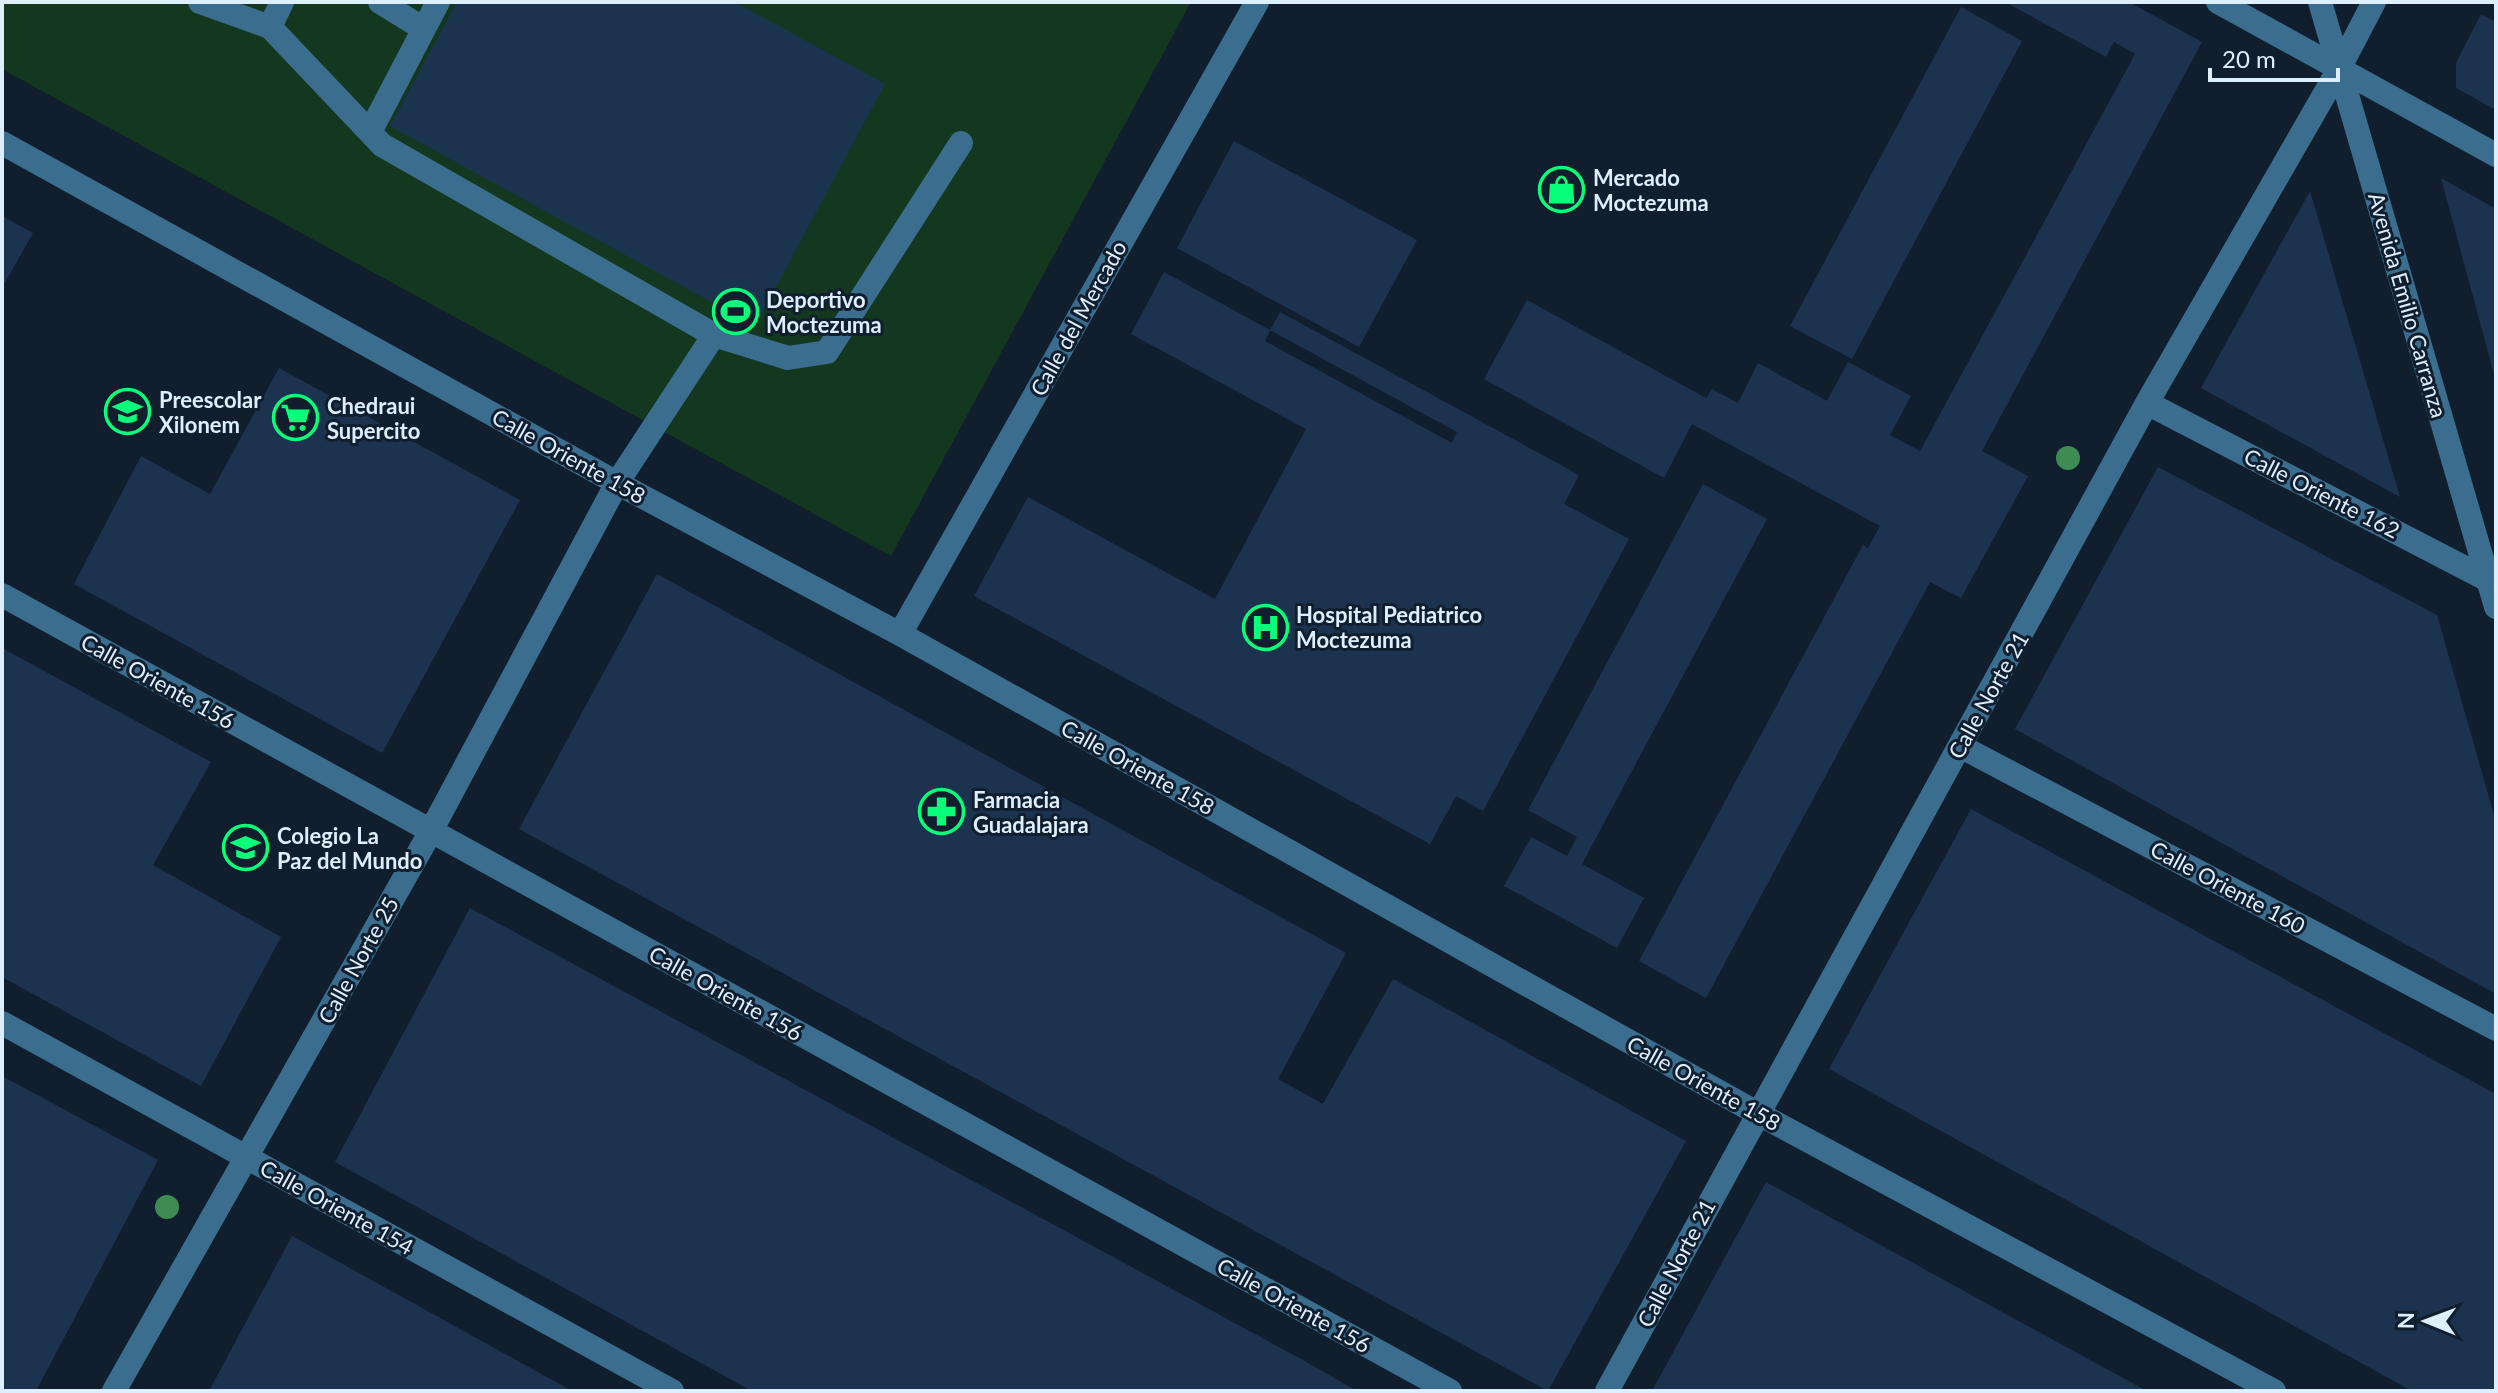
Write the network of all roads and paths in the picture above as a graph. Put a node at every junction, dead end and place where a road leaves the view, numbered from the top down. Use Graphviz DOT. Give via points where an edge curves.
graph roads {
  1 [pos="200,2"];
  2 [pos="282,2"];
  3 [pos="380,2"];
  4 [pos="438,2"];
  5 [pos="1257,2"];
  6 [pos="2218,2"];
  7 [pos="2320,2"];
  8 [pos="2374,2"];
  9 [pos="270,27"];
  10 [pos="424,29"];
  11 [pos="2339,69"];
  12 [pos="370,132"];
  13 [pos="2,143"];
  14 [pos="961,143"];
  15 [pos="2496,155"];
  16 [pos="714,335"];
  17 [pos="2147,403"];
  18 [pos="617,483"];
  19 [pos="2492,582"];
  20 [pos="2,595"];
  21 [pos="2496,607"];
  22 [pos="900,634"];
  23 [pos="1960,746"];
  24 [pos="431,831"];
  25 [pos="2,1023"];
  26 [pos="2496,1029"];
  27 [pos="1757,1113"];
  28 [pos="247,1158"];
  29 [pos="114,1391"];
  30 [pos="672,1391"];
  31 [pos="1450,1391"];
  32 [pos="1607,1391"];
  33 [pos="2274,1391"];
  1 -- 9 [label="street"];
  2 -- 9 [label="street"];
  3 -- 10 [label="street"];
  4 -- 10 [label="street"];
  5 -- 22 [label="street, Calle del Mercado"];
  6 -- 11 [label="street"];
  7 -- 11 [label="street, Avenida Emilio Carranza"];
  8 -- 11 [label="street, Calle Norte 21"];
  9 -- 12 [label="street"];
  10 -- 12 [label="street"];
  11 -- 15 [label="street"];
  11 -- 17 [label="street, Calle Norte 21"];
  11 -- 19 [label="street, Avenida Emilio Carranza"];
  12 -- 16 [label="street" via="382,145"];
  13 -- 18 [label="street, Calle Oriente 158"];
  14 -- 16 [label="street" via="827,352 788,358"];
  16 -- 18 [label="street, Calle Norte 25"];
  17 -- 19 [label="street, Calle Oriente 162"];
  17 -- 23 [label="street, Calle Norte 21"];
  18 -- 22 [label="street, Calle Oriente 158"];
  18 -- 24 [label="street, Calle Norte 25"];
  19 -- 21 [label="street, Avenida Emilio Carranza"];
  20 -- 24 [label="street, Calle Oriente 156"];
  22 -- 27 [label="street, Calle Oriente 158"];
  23 -- 26 [label="street, Calle Oriente 160"];
  23 -- 27 [label="street, Calle Norte 21"];
  24 -- 28 [label="street, Calle Norte 25"];
  24 -- 31 [label="street, Calle Oriente 156"];
  25 -- 28 [label="street, Calle Oriente 154"];
  27 -- 32 [label="street, Calle Norte 21"];
  27 -- 33 [label="street, Calle Oriente 158"];
  28 -- 29 [label="street, Calle Norte 25"];
  28 -- 30 [label="street, Calle Oriente 154"];
}
